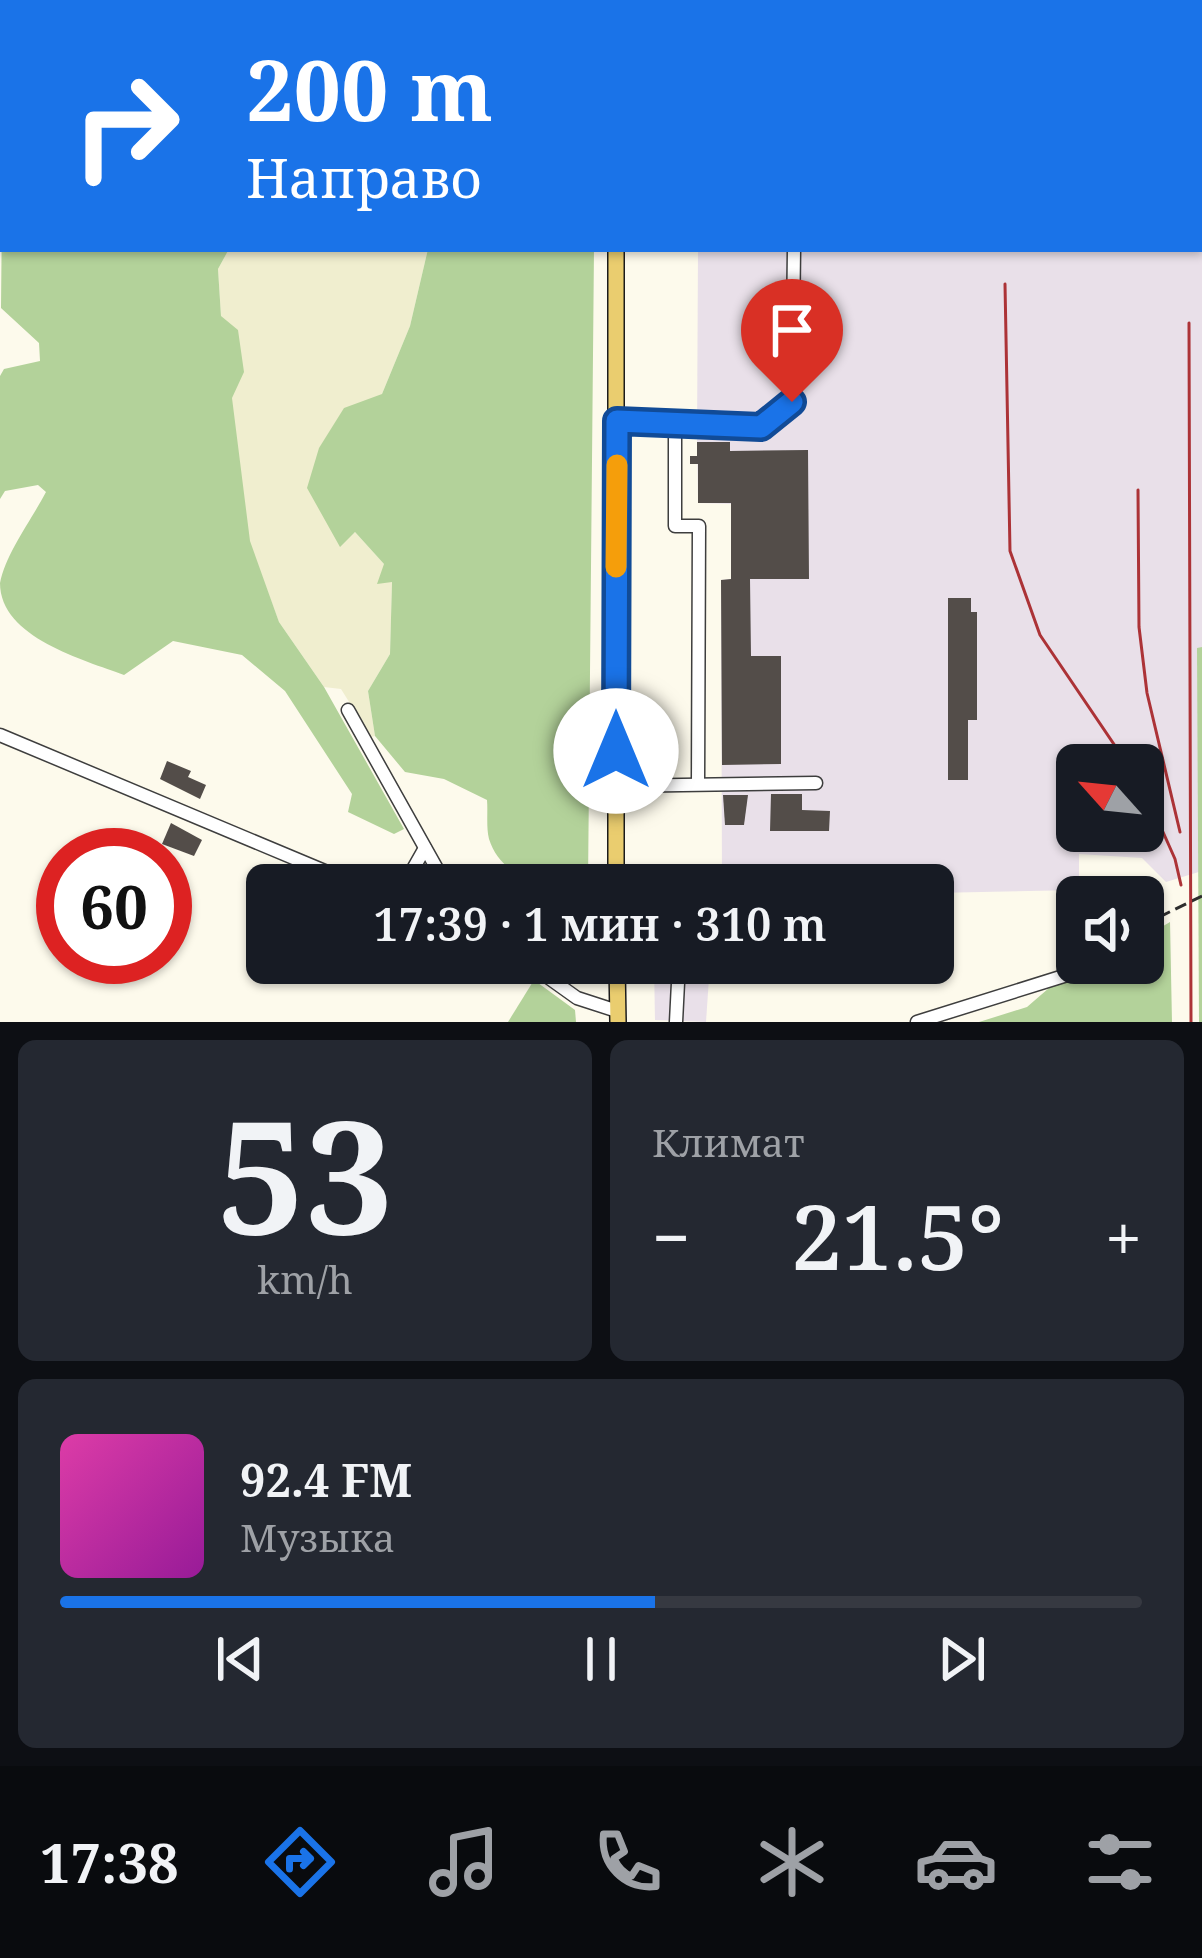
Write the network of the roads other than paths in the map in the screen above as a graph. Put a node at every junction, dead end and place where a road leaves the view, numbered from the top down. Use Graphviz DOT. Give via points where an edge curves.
graph roads {
  1 [pos="616,252"];
  2 [pos="794,252"];
  3 [pos="617,421"];
  4 [pos="675,424"];
  5 [pos="348,710"];
  6 [pos="0,735"];
  7 [pos="816,783"];
  8 [pos="698,784"];
  9 [pos="616,787"];
  10 [pos="425,848"];
  11 [pos="308,864"];
  12 [pos="416,864"];
  13 [pos="434,864"];
  14 [pos="616,864"];
  15 [pos="1056,978"];
  16 [pos="557,984"];
  17 [pos="617,984"];
  18 [pos="678,984"];
  19 [pos="617,1017"];
  20 [pos="676,1022"];
  21 [pos="917,1022"];
  1 -- 3 [label="main road"];
  2 -- 4 [label="street" via="792,402 761,427"];
  3 -- 4 [label="street"];
  3 -- 9 [label="main road"];
  4 -- 8 [label="street" via="675,526 699,526"];
  5 -- 10 [label="street"];
  6 -- 11 [label="street"];
  7 -- 8 [label="street"];
  8 -- 9 [label="street"];
  9 -- 14 [label="main road"];
  10 -- 12 [label="street"];
  10 -- 13 [label="street"];
  15 -- 21 [label="street"];
  16 -- 19 [label="street"];
  17 -- 19 [label="main road"];
  18 -- 20 [label="street"];
}
